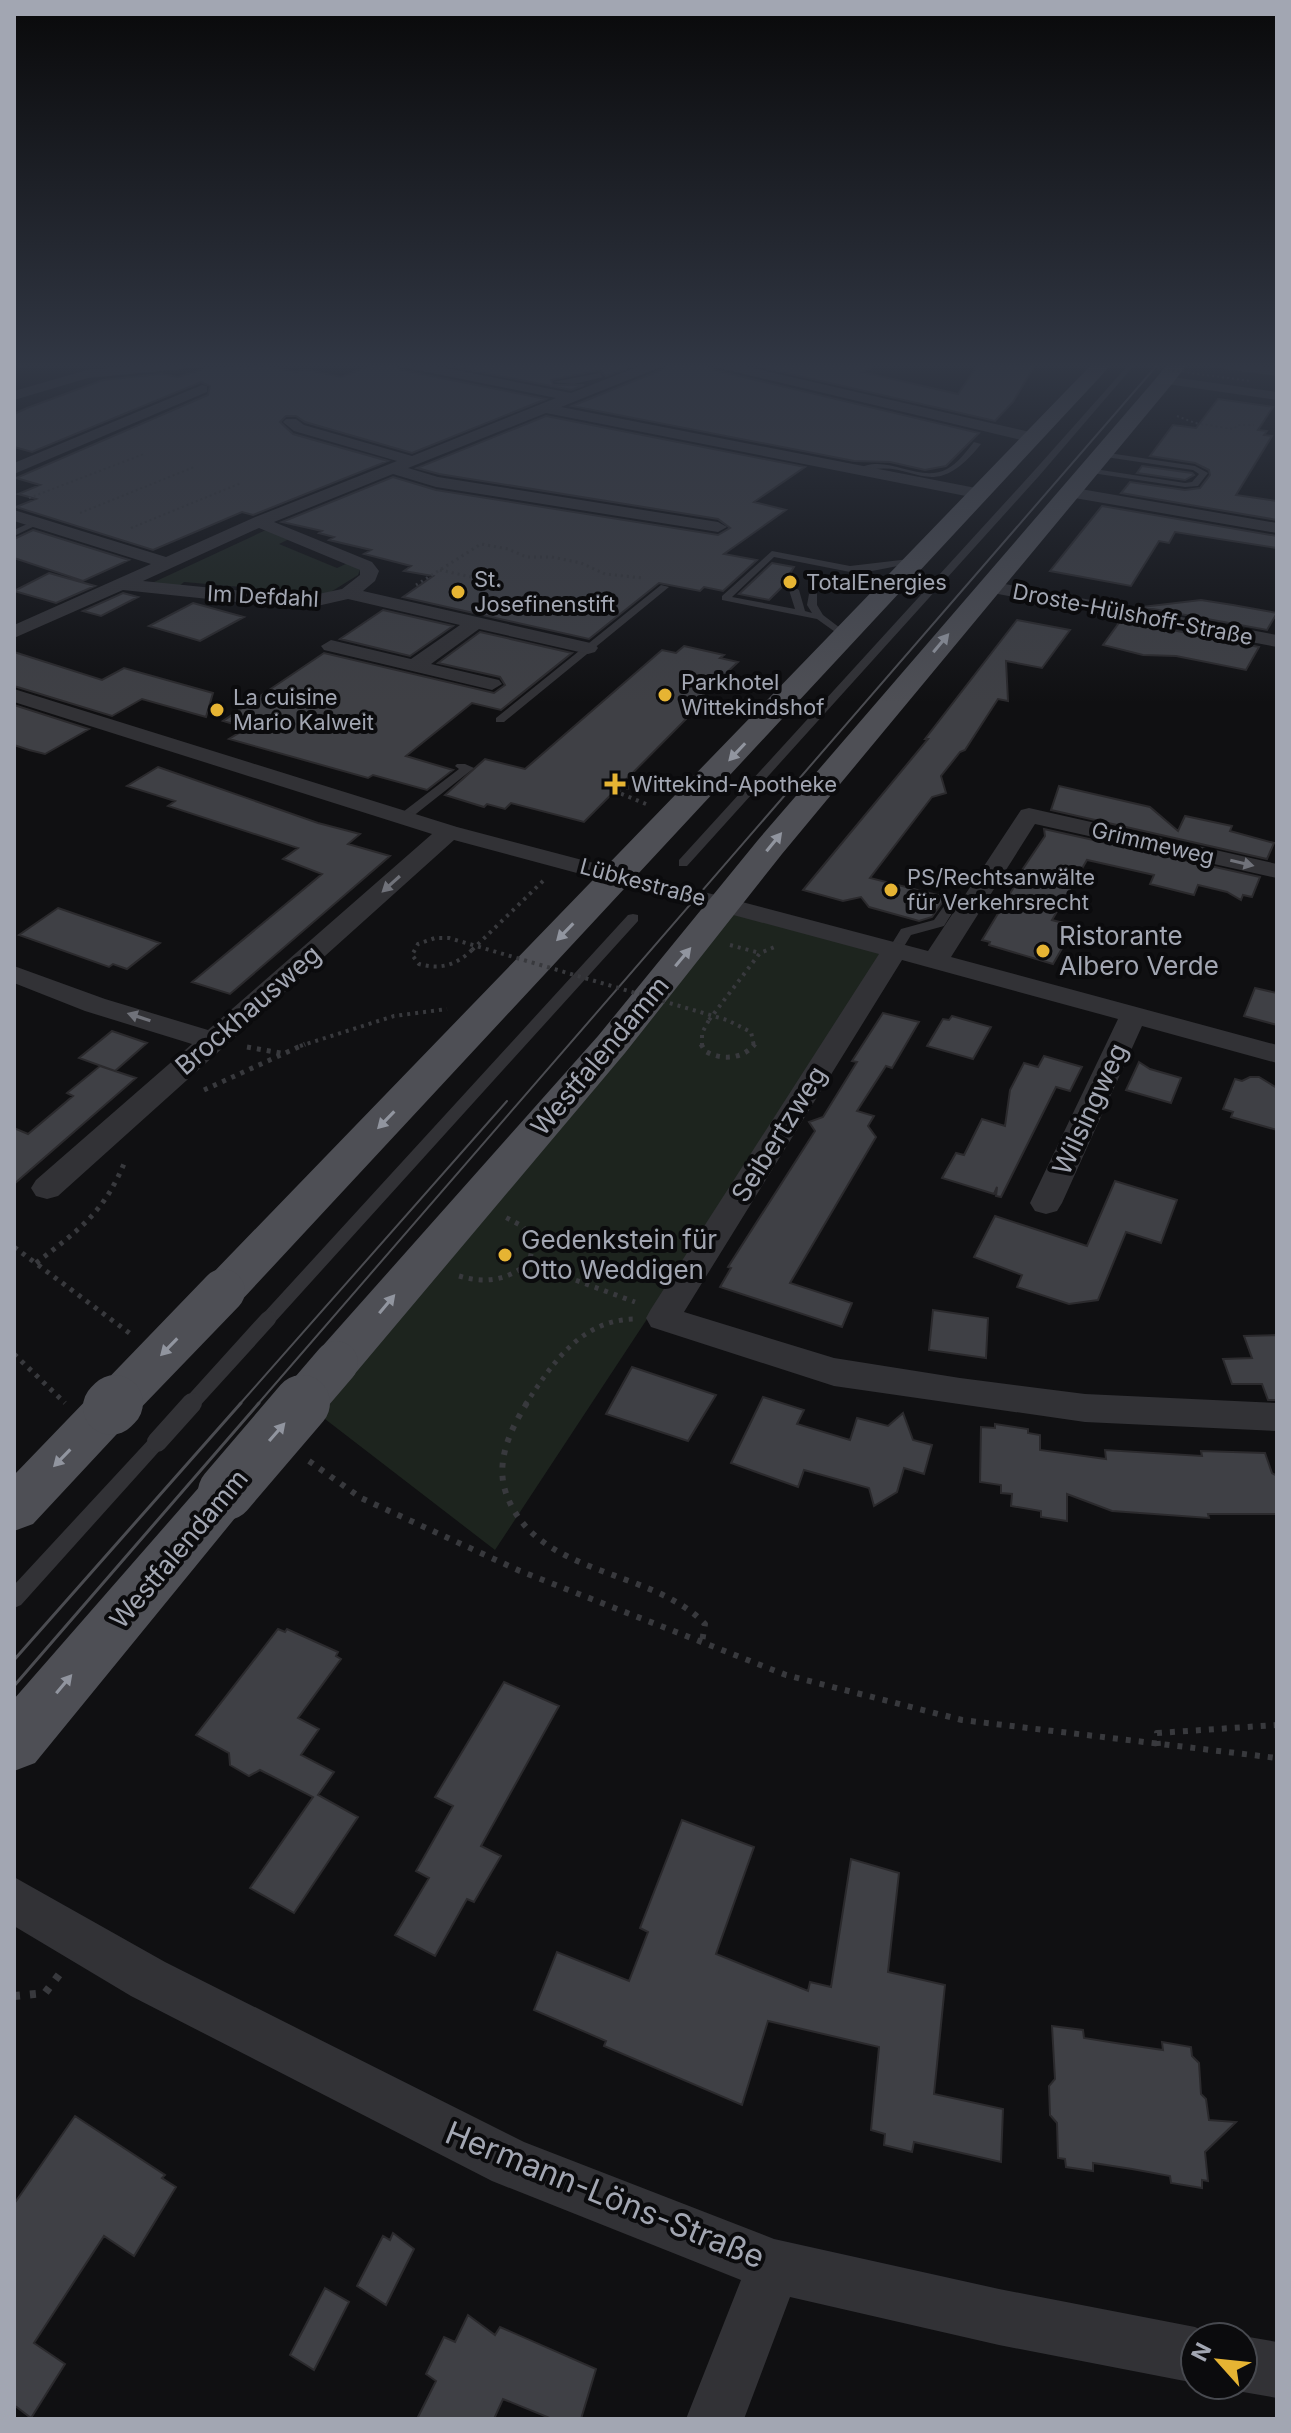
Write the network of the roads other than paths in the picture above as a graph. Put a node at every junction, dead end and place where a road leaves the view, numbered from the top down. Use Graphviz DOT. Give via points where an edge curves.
graph roads {
  1 [pos="373,477"];
  2 [pos="418,477"];
  3 [pos="888,477"];
  4 [pos="998,477"];
  5 [pos="1034,477"];
  6 [pos="1082,477"];
  7 [pos="1152,477"];
  8 [pos="1202,477"];
  9 [pos="1069,492"];
  10 [pos="981,494"];
  11 [pos="14,515"];
  12 [pos="39,522"];
  13 [pos="259,522"];
  14 [pos="718,527"];
  15 [pos="1277,528"];
  16 [pos="14,533"];
  17 [pos="918,561"];
  18 [pos="167,563"];
  19 [pos="833,570"];
  20 [pos="814,571"];
  21 [pos="119,584"];
  22 [pos="664,587"];
  23 [pos="989,587"];
  24 [pos="794,590"];
  25 [pos="348,593"];
  26 [pos="814,594"];
  27 [pos="801,613"];
  28 [pos="820,617"];
  29 [pos="475,623"];
  30 [pos="14,632"];
  31 [pos="845,636"];
  32 [pos="1277,641"];
  33 [pos="331,646"];
  34 [pos="588,648"];
  35 [pos="415,666"];
  36 [pos="492,684"];
  37 [pos="14,695"];
  38 [pos="500,720"];
  39 [pos="461,766"];
  40 [pos="403,818"];
  41 [pos="449,832"];
  42 [pos="683,863"];
  43 [pos="1277,871"];
  44 [pos="619,875"];
  45 [pos="951,905"];
  46 [pos="633,918"];
  47 [pos="725,924"];
  48 [pos="895,950"];
  49 [pos="935,961"];
  50 [pos="14,974"];
  51 [pos="1134,1014"];
  52 [pos="213,1041"];
  53 [pos="1277,1054"];
  54 [pos="47,1188"];
  55 [pos="1046,1203"];
  56 [pos="1277,1417"];
  57 [pos="14,1509"];
  58 [pos="14,1599"];
  59 [pos="14,1743"];
  60 [pos="14,1900"];
  61 [pos="774,2266"];
  62 [pos="1179,2352"];
  63 [pos="715,2419"];
  1 -- 13 [label="street, Im Defdahl"];
  2 -- 14 [label="street"];
  3 -- 10 [label="street"];
  4 -- 10 [label="main road"];
  5 -- 42 [label="lane"];
  6 -- 9 [label="main road, Westfalendamm"];
  7 -- 8 [label="lane" via="1185,485"];
  9 -- 15 [label="street"];
  9 -- 23 [label="main road, Westfalendamm"];
  10 -- 17 [label="main road"];
  11 -- 12 [label="street"];
  12 -- 16 [label="lane"];
  12 -- 18 [label="street"];
  13 -- 18 [label="street, Im Defdahl"];
  13 -- 25 [label="street, Im Defdahl" via="366,566 368,577"];
  17 -- 19 [label="lane"];
  17 -- 31 [label="main road"];
  18 -- 21 [label="street, Im Defdahl"];
  19 -- 20 [label="lane"];
  19 -- 27 [label="lane" via="772,554 725,598"];
  21 -- 25 [label="street, Im Defdahl" via="304,603"];
  21 -- 30 [label="street, Im Defdahl"];
  22 -- 34 [label="lane"];
  23 -- 32 [label="street, Droste-Hülshoff-Straße"];
  47 -- 23 [label="main road, Westfalendamm, one-way" via="770,847"];
  24 -- 27 [label="lane"];
  25 -- 29 [label="street"];
  26 -- 28 [label="lane" via="812,605"];
  27 -- 28 [label="lane"];
  28 -- 31 [label="lane"];
  29 -- 34 [label="street"];
  29 -- 35 [label="street"];
  31 -- 44 [label="main road, one-way"];
  33 -- 35 [label="street"];
  34 -- 38 [label="lane"];
  35 -- 36 [label="street"];
  37 -- 40 [label="street, Lübkestraße"];
  39 -- 40 [label="lane" via="468,768"];
  40 -- 41 [label="street, Lübkestraße"];
  41 -- 44 [label="street, Lübkestraße"];
  41 -- 52 [label="street, Brockhausweg, one-way"];
  49 -- 43 [label="street, Grimmeweg, one-way" via="1029,815"];
  44 -- 47 [label="street, Lübkestraße"];
  44 -- 57 [label="main road, one-way, bridge" via="223,1291 89,1406"];
  45 -- 48 [label="lane" via="939,923 906,932"];
  46 -- 58 [label="lane, bridge"];
  47 -- 48 [label="street, Lübkestraße"];
  59 -- 47 [label="main road, Westfalendamm, one-way, bridge" via="336,1363"];
  48 -- 49 [label="street, Lübkestraße"];
  48 -- 56 [label="street, Seibertzweg" via="665,1315 834,1372 1085,1408"];
  49 -- 51 [label="street, Lübkestraße"];
  52 -- 50 [label="street, one-way"];
  51 -- 53 [label="street, Lübkestraße"];
  51 -- 55 [label="street, Wilsingweg"];
  52 -- 54 [label="street, Brockhausweg"];
  60 -- 61 [label="street, Hermann-Löns-Straße" via="148,1979 510,2163"];
  61 -- 62 [label="street, Hermann-Löns-Straße"];
  61 -- 63 [label="street"];
}
